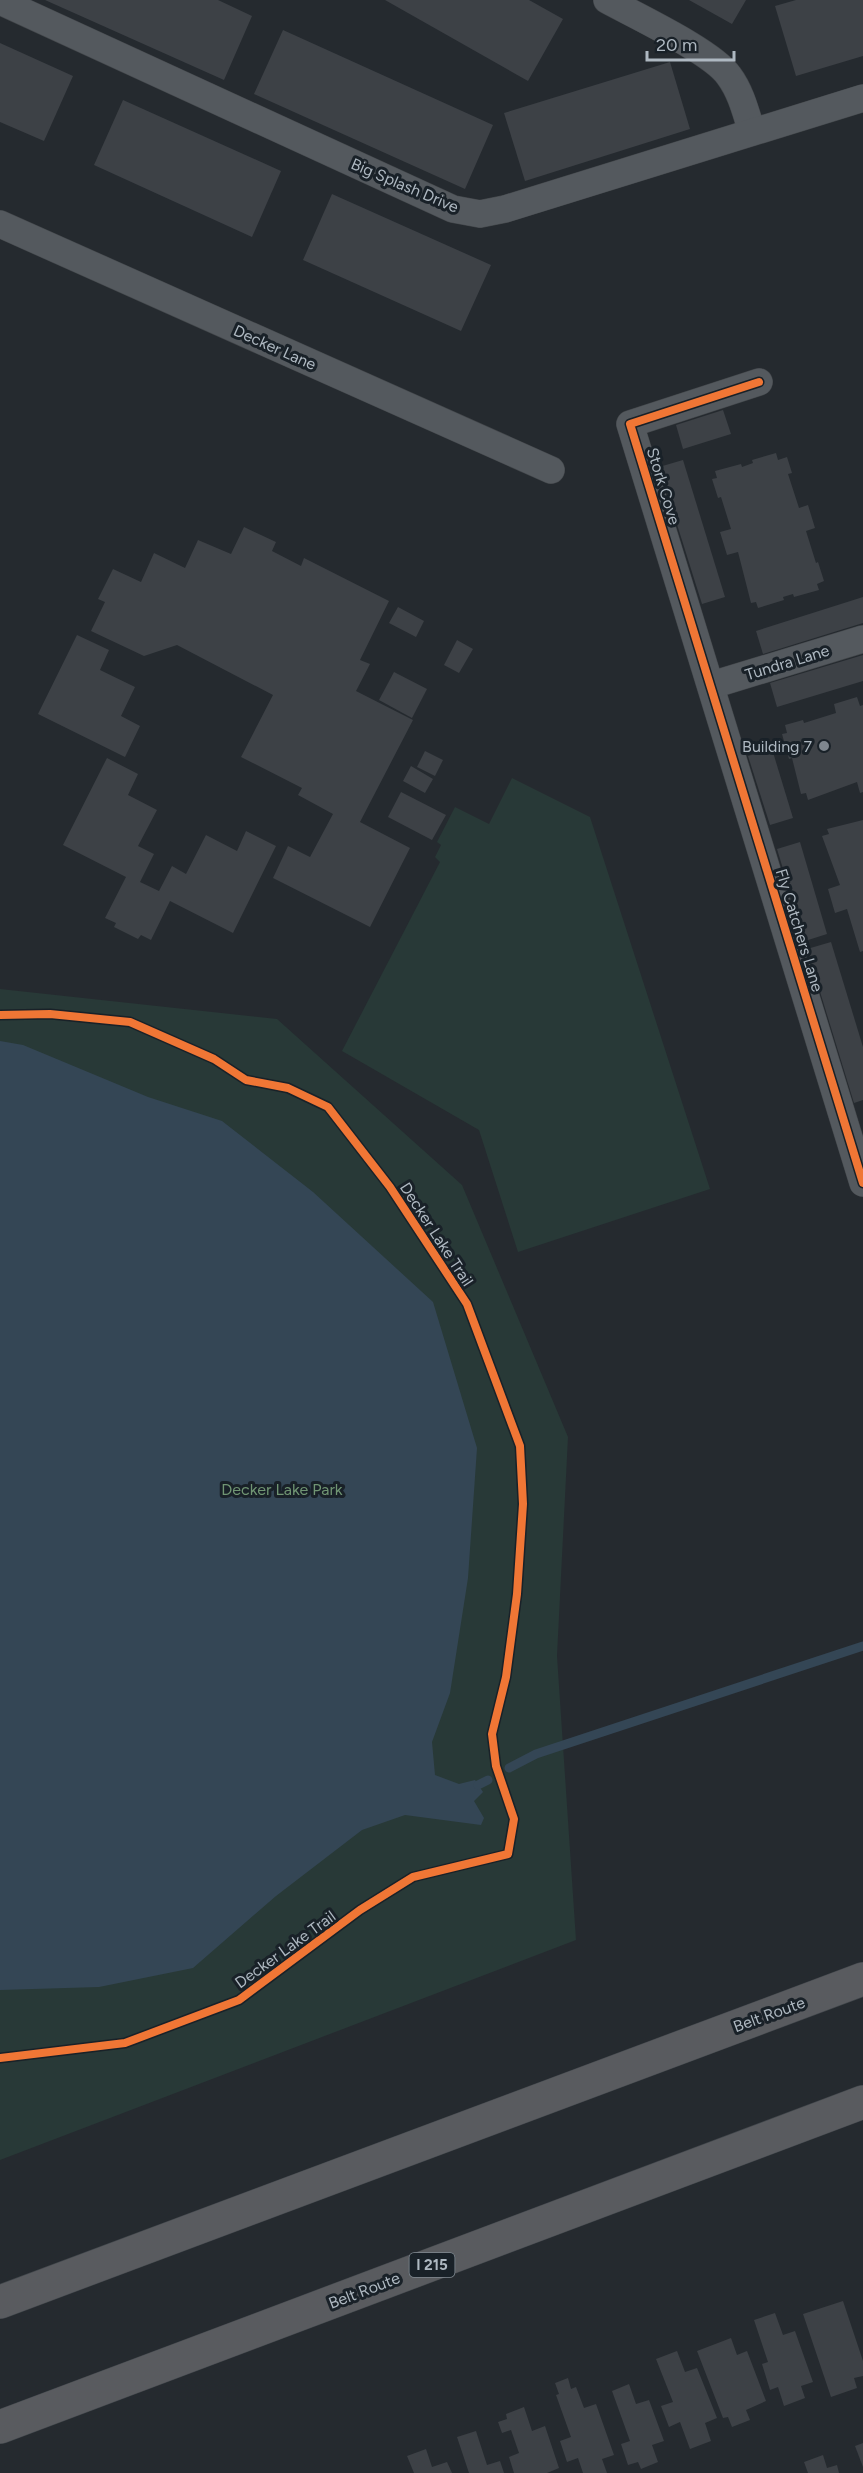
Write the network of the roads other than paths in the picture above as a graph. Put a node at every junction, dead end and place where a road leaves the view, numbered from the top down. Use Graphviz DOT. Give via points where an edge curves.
graph roads {
  1 [pos="608,0"];
  2 [pos="0,1"];
  3 [pos="863,98"];
  4 [pos="752,132"];
  5 [pos="0,224"];
  6 [pos="759,382"];
  7 [pos="550,470"];
  8 [pos="863,639"];
  9 [pos="712,685"];
  10 [pos="863,1183"];
  11 [pos="863,1979"];
  12 [pos="863,2102"];
  13 [pos="0,2302"];
  14 [pos="0,2427"];
  1 -- 4 [label="street" via="712,58 729,75"];
  2 -- 4 [label="street, Big Splash Drive" via="442,204 480,214"];
  3 -- 4 [label="street, Big Splash Drive"];
  5 -- 7 [label="street, Decker Lane"];
  6 -- 9 [label="street, Stork Cove" via="630,424"];
  8 -- 9 [label="street, Tundra Lane"];
  9 -- 10 [label="street, Fly Catchers Lane"];
  11 -- 13 [label="highway, Belt Route"];
  12 -- 14 [label="highway, Belt Route / I 215"];
}
